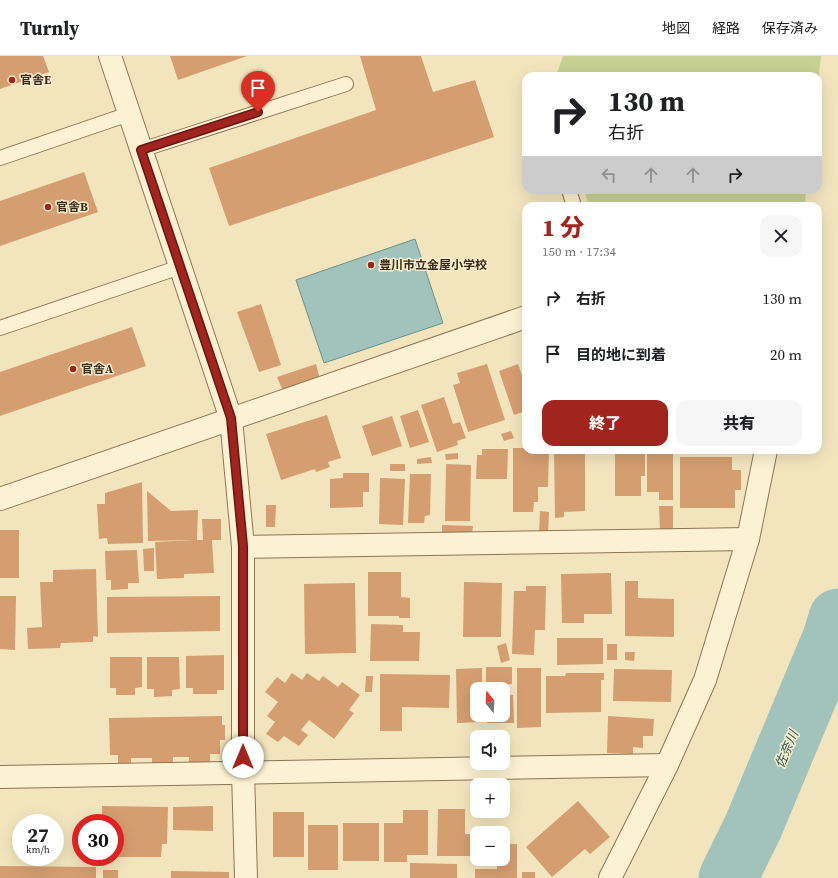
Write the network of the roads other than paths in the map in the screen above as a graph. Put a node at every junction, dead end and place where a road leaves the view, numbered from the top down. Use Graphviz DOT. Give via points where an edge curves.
graph roads {
  1 [pos="110,56"];
  2 [pos="346,84"];
  3 [pos="129,114"];
  4 [pos="141,150"];
  5 [pos="0,158"];
  6 [pos="180,267"];
  7 [pos="522,318"];
  8 [pos="0,328"];
  9 [pos="231,418"];
  10 [pos="765,454"];
  11 [pos="0,499"];
  12 [pos="748,539"];
  13 [pos="243,546"];
  14 [pos="667,765"];
  15 [pos="243,772"];
  16 [pos="0,777"];
  17 [pos="246,878"];
  18 [pos="610,878"];
  1 -- 3 [label="street"];
  2 -- 4 [label="lane"];
  3 -- 4 [label="street"];
  3 -- 5 [label="lane"];
  4 -- 6 [label="street"];
  6 -- 8 [label="lane"];
  6 -- 9 [label="street"];
  7 -- 9 [label="street"];
  9 -- 11 [label="street"];
  9 -- 13 [label="street"];
  10 -- 12 [label="street"];
  12 -- 13 [label="street"];
  12 -- 14 [label="street" via="705,680"];
  13 -- 15 [label="street"];
  14 -- 15 [label="street"];
  14 -- 18 [label="street"];
  15 -- 16 [label="street"];
  15 -- 17 [label="street"];
}
